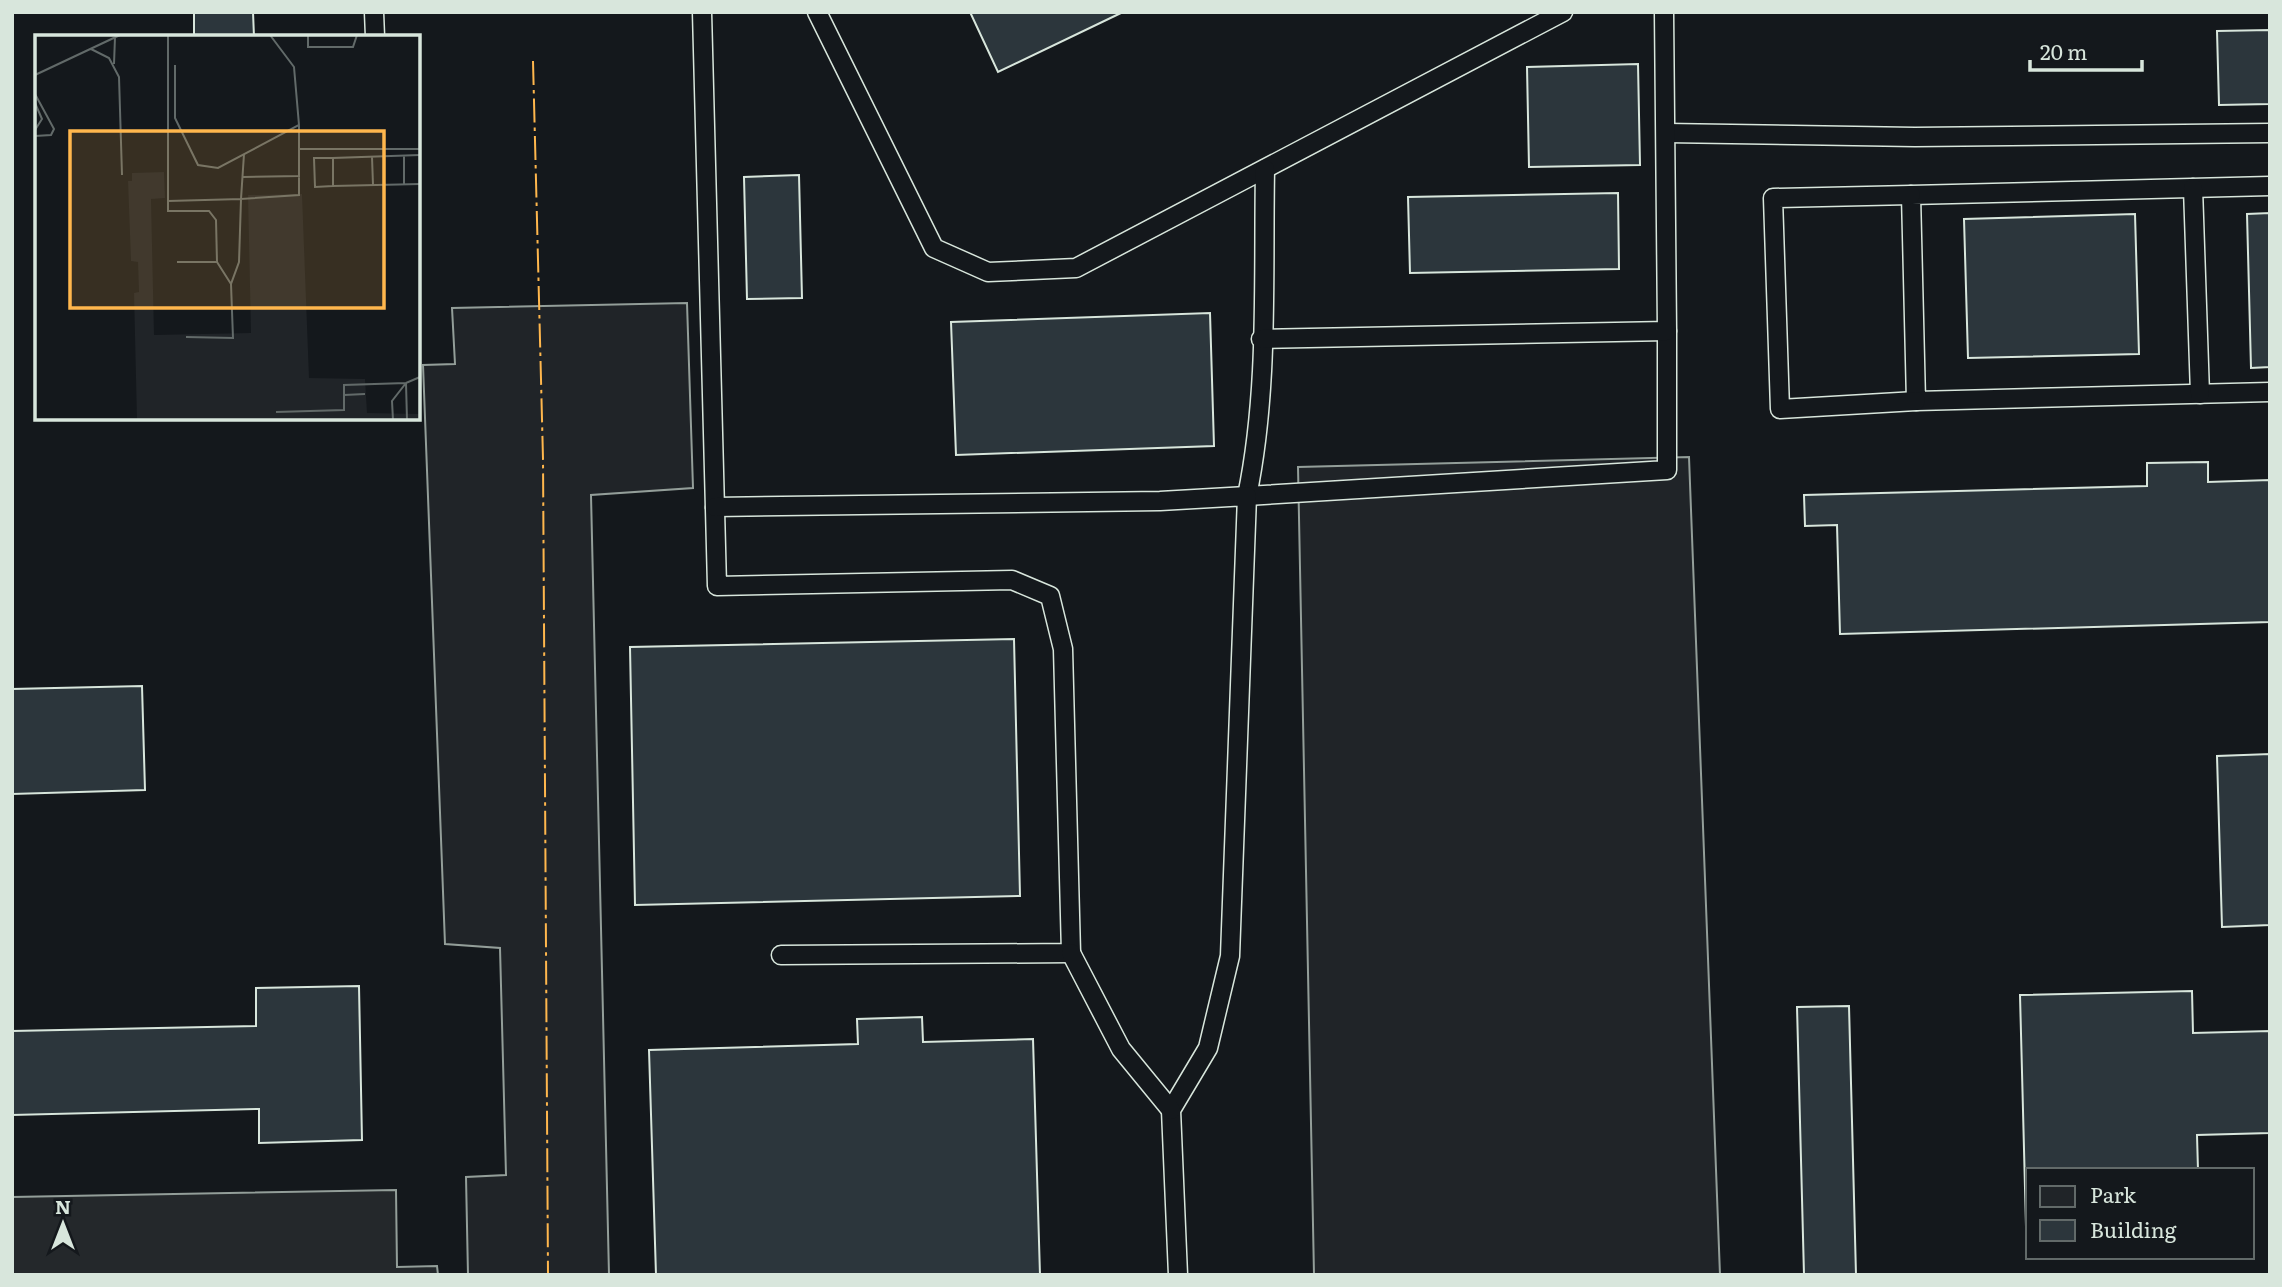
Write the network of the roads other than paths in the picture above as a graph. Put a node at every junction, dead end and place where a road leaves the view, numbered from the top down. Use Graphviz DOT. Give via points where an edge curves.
graph roads {
  1 [pos="374,12"];
  2 [pos="702,12"];
  3 [pos="817,12"];
  4 [pos="1563,12"];
  5 [pos="1664,12"];
  6 [pos="375,35"];
  7 [pos="1666,133"];
  8 [pos="2270,133"];
  9 [pos="1265,169"];
  10 [pos="2270,186"];
  11 [pos="2193,188"];
  12 [pos="1911,195"];
  13 [pos="1667,331"];
  14 [pos="1261,339"];
  15 [pos="2270,392"];
  16 [pos="2200,394"];
  17 [pos="1916,401"];
  18 [pos="1247,496"];
  19 [pos="715,507"];
  20 [pos="1071,953"];
  21 [pos="781,955"];
  22 [pos="1171,1110"];
  23 [pos="1178,1275"];
  1 -- 6 [label="lane"];
  2 -- 19 [label="lane"];
  3 -- 9 [label="lane" via="934,248 988,272 1076,268"];
  4 -- 9 [label="lane"];
  5 -- 7 [label="lane"];
  7 -- 8 [label="lane" via="1915,137"];
  7 -- 13 [label="lane"];
  9 -- 14 [label="lane"];
  10 -- 11 [label="lane"];
  11 -- 12 [label="lane"];
  11 -- 16 [label="lane"];
  12 -- 17 [label="lane"];
  12 -- 17 [label="lane" via="1773,198 1780,409"];
  13 -- 14 [label="lane"];
  13 -- 18 [label="lane" via="1667,470"];
  14 -- 18 [label="lane" via="1254,461"];
  15 -- 16 [label="lane"];
  16 -- 17 [label="lane"];
  18 -- 19 [label="lane"];
  18 -- 22 [label="lane" via="1230,956 1208,1048"];
  19 -- 20 [label="lane" via="717,586 1012,580 1050,596 1063,649"];
  20 -- 21 [label="lane"];
  20 -- 22 [label="lane" via="1121,1049"];
  22 -- 23 [label="lane"];
}
